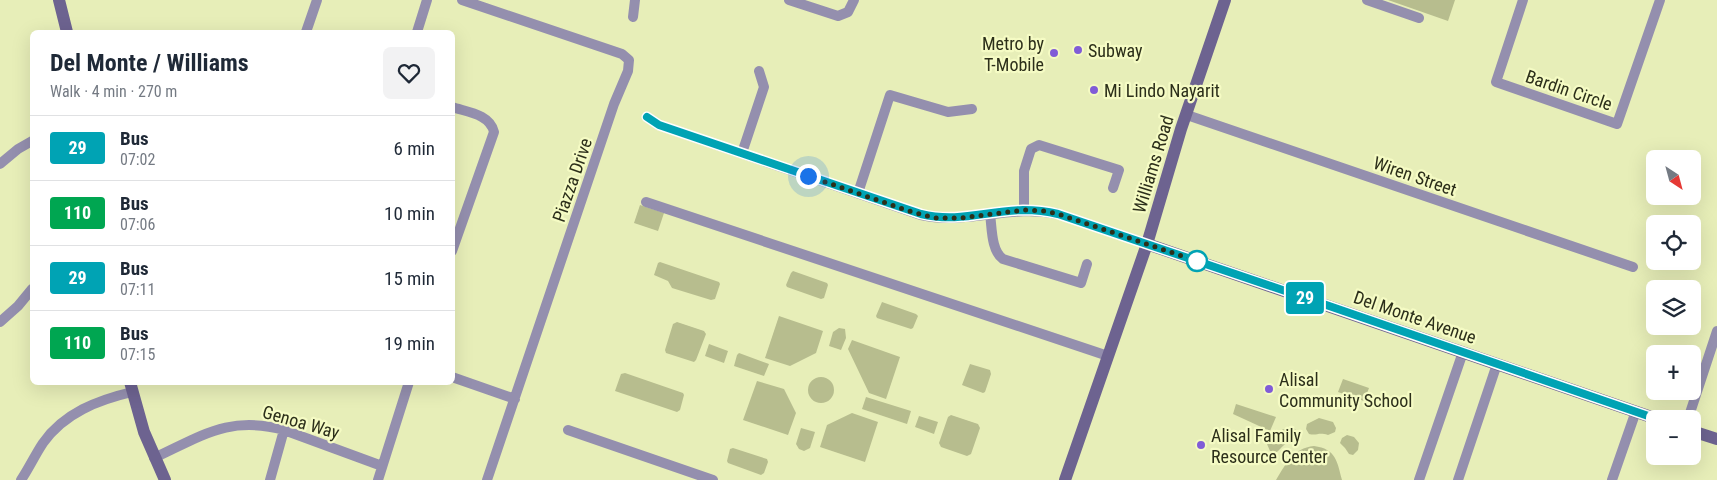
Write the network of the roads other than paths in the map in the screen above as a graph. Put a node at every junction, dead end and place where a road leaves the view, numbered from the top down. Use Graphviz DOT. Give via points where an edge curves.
graph roads {
  1 [pos="58,0"];
  2 [pos="317,0"];
  3 [pos="427,0"];
  4 [pos="462,0"];
  5 [pos="635,0"];
  6 [pos="789,0"];
  7 [pos="854,0"];
  8 [pos="1225,0"];
  9 [pos="1367,0"];
  10 [pos="1523,0"];
  11 [pos="1660,0"];
  12 [pos="633,17"];
  13 [pos="1419,18"];
  14 [pos="67,30"];
  15 [pos="307,30"];
  16 [pos="418,30"];
  17 [pos="759,71"];
  18 [pos="455,108"];
  19 [pos="972,109"];
  20 [pos="1187,115"];
  21 [pos="647,117"];
  22 [pos="30,142"];
  23 [pos="742,153"];
  24 [pos="0,164"];
  25 [pos="1113,188"];
  26 [pos="858,193"];
  27 [pos="646,202"];
  28 [pos="1024,210"];
  29 [pos="990,214"];
  30 [pos="455,242"];
  31 [pos="1147,244"];
  32 [pos="1087,264"];
  33 [pos="1633,268"];
  34 [pos="30,291"];
  35 [pos="0,322"];
  36 [pos="1717,331"];
  37 [pos="1463,352"];
  38 [pos="1108,356"];
  39 [pos="1497,364"];
  40 [pos="455,378"];
  41 [pos="408,385"];
  42 [pos="131,387"];
  43 [pos="515,399"];
  44 [pos="1691,410"];
  45 [pos="1636,411"];
  46 [pos="1646,415"];
  47 [pos="284,430"];
  48 [pos="568,430"];
  49 [pos="1701,434"];
  50 [pos="1717,439"];
  51 [pos="154,458"];
  52 [pos="382,466"];
  53 [pos="489,479"];
  54 [pos="21,480"];
  55 [pos="165,480"];
  56 [pos="270,480"];
  57 [pos="378,480"];
  58 [pos="713,480"];
  59 [pos="1065,480"];
  60 [pos="1419,480"];
  61 [pos="1458,480"];
  62 [pos="1612,480"];
  1 -- 14 [label="street"];
  2 -- 15 [label="street"];
  3 -- 16 [label="street"];
  4 -- 43 [label="street, Piazza Drive" via="622,54 629,60 628,71"];
  5 -- 12 [label="street"];
  6 -- 7 [label="street" via="838,16 848,12"];
  8 -- 20 [label="street, Williams Road"];
  9 -- 13 [label="street"];
  10 -- 11 [label="street, Bardin Circle" via="1496,82 1617,124"];
  17 -- 23 [label="street" via="764,86"];
  18 -- 30 [label="street" via="481,116 491,124 494,132"];
  19 -- 26 [label="street" via="948,112 890,95"];
  20 -- 31 [label="street, Williams Road"];
  20 -- 33 [label="street, Wiren Street"];
  21 -- 23 [label="street, Del Monte Avenue" via="659,125"];
  22 -- 24 [label="street"];
  23 -- 26 [label="street, Del Monte Avenue"];
  25 -- 28 [label="street" via="1119,170 1039,145 1031,149 1024,171"];
  26 -- 29 [label="street, Del Monte Avenue" via="934,218"];
  27 -- 38 [label="street"];
  28 -- 29 [label="street, Del Monte Avenue"];
  28 -- 31 [label="street, Del Monte Avenue" via="1058,214"];
  29 -- 32 [label="street" via="995,249 1003,259 1081,283"];
  31 -- 37 [label="street, Del Monte Avenue"];
  31 -- 38 [label="street, Williams Road"];
  34 -- 35 [label="street"];
  36 -- 44 [label="street"];
  37 -- 39 [label="street, Del Monte Avenue"];
  37 -- 60 [label="street"];
  38 -- 59 [label="street, Williams Road"];
  39 -- 45 [label="street, Del Monte Avenue"];
  39 -- 61 [label="street"];
  40 -- 43 [label="street"];
  41 -- 52 [label="street"];
  42 -- 51 [label="street"];
  42 -- 54 [label="street" via="64,421 44,442"];
  43 -- 53 [label="street, Piazza Drive"];
  45 -- 46 [label="street, Del Monte Avenue"];
  45 -- 62 [label="street"];
  47 -- 51 [label="street, Genoa Way" via="259,425 230,426"];
  47 -- 52 [label="street, Genoa Way"];
  47 -- 56 [label="street"];
  48 -- 58 [label="street"];
  49 -- 50 [label="street"];
  51 -- 55 [label="street"];
  52 -- 57 [label="street"];
}
